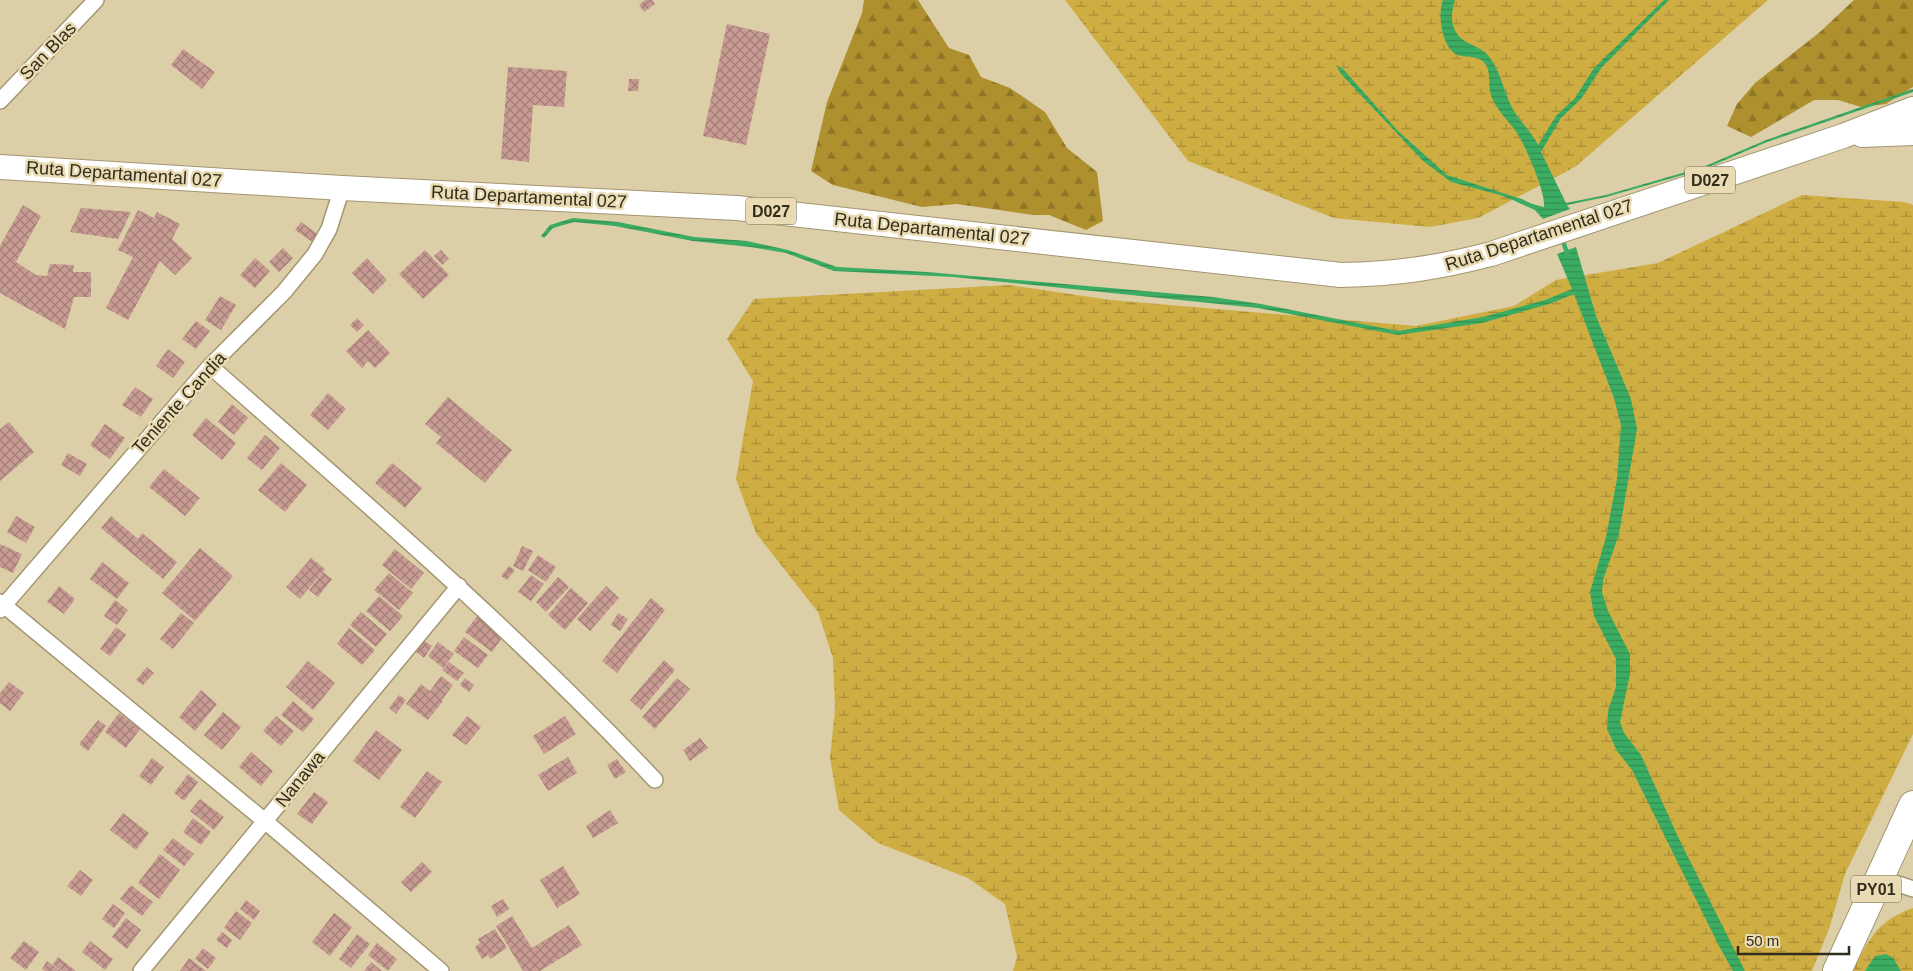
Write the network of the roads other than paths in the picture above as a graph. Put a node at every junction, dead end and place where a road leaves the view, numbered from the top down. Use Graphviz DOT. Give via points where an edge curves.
graph roads {
  1 [pos="96,0"];
  2 [pos="0,101"];
  3 [pos="1913,109"];
  4 [pos="1913,133"];
  5 [pos="1843,136"];
  6 [pos="0,167"];
  7 [pos="342,188"];
  8 [pos="210,366"];
  9 [pos="459,586"];
  10 [pos="1,606"];
  11 [pos="655,780"];
  12 [pos="1913,805"];
  13 [pos="266,822"];
  14 [pos="1880,878"];
  15 [pos="1913,889"];
  16 [pos="141,971"];
  17 [pos="441,971"];
  18 [pos="1837,971"];
  1 -- 2 [label="street, San Blas"];
  3 -- 5 [label="main road, Ruta Departamental 027 / D027"];
  4 -- 5 [label="main road, Ruta Departamental 027 / D027"];
  5 -- 7 [label="main road, Ruta Departamental 027 / D027" via="1534,240 1437,268 1380,275 1341,275 737,208"];
  6 -- 7 [label="main road, Ruta Departamental 027 / D027"];
  7 -- 8 [label="street, Teniente Candia" via="329,229 315,254 284,292"];
  8 -- 9 [label="street"];
  8 -- 10 [label="street, Teniente Candia"];
  9 -- 11 [label="street" via="568,689"];
  9 -- 13 [label="street, Nanawa"];
  10 -- 13 [label="street"];
  12 -- 14 [label="highway, PY01"];
  13 -- 16 [label="street, Nanawa"];
  13 -- 17 [label="street"];
  14 -- 15 [label="street"];
  14 -- 18 [label="highway, PY01"];
}
